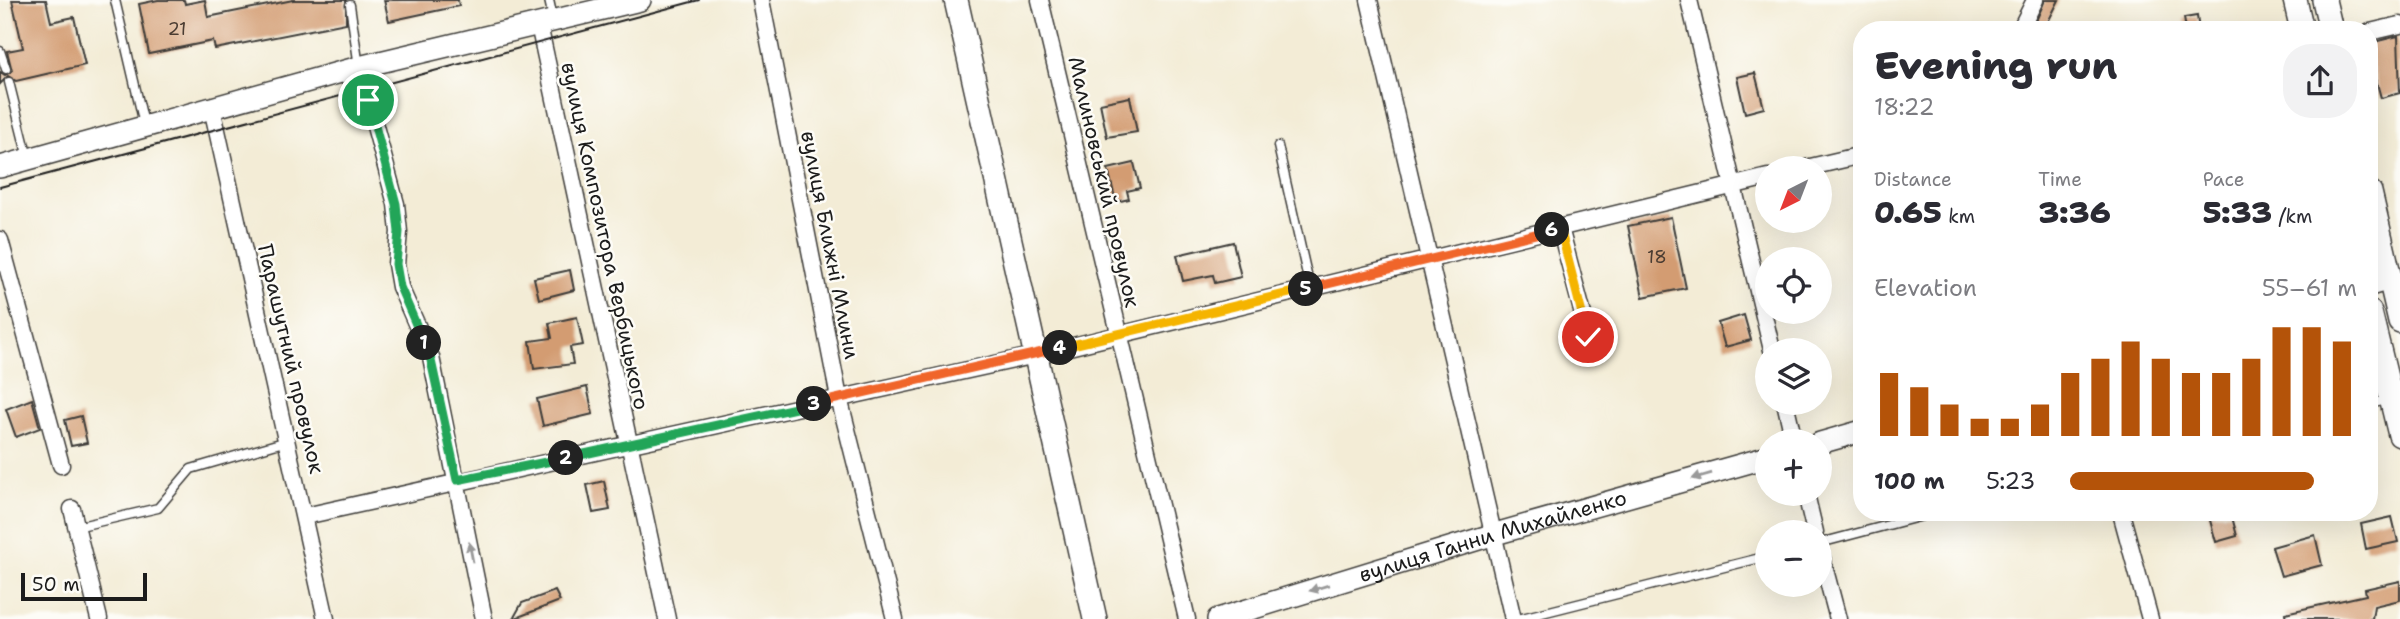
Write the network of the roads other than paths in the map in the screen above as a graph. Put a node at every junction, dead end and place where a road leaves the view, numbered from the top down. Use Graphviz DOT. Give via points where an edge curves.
graph roads {
  1 [pos="115,0"];
  2 [pos="639,0"];
  3 [pos="761,0"];
  4 [pos="956,0"];
  5 [pos="1040,0"];
  6 [pos="1369,0"];
  7 [pos="1689,0"];
  8 [pos="2035,0"];
  9 [pos="2295,0"];
  10 [pos="2323,0"];
  11 [pos="350,5"];
  12 [pos="547,15"];
  13 [pos="2024,21"];
  14 [pos="2300,21"];
  15 [pos="2329,21"];
  16 [pos="2400,25"];
  17 [pos="2378,30"];
  18 [pos="0,51"];
  19 [pos="359,67"];
  20 [pos="6,69"];
  21 [pos="9,82"];
  22 [pos="212,108"];
  23 [pos="144,127"];
  24 [pos="1278,146"];
  25 [pos="1853,157"];
  26 [pos="29,159"];
  27 [pos="1832,162"];
  28 [pos="0,167"];
  29 [pos="1755,180"];
  30 [pos="1731,186"];
  31 [pos="1560,228"];
  32 [pos="0,240"];
  33 [pos="1432,260"];
  34 [pos="2378,264"];
  35 [pos="2380,282"];
  36 [pos="1310,288"];
  37 [pos="2400,321"];
  38 [pos="1118,333"];
  39 [pos="1588,337"];
  40 [pos="1769,338"];
  41 [pos="1036,355"];
  42 [pos="2378,384"];
  43 [pos="839,398"];
  44 [pos="2380,402"];
  45 [pos="1853,434"];
  46 [pos="2400,435"];
  47 [pos="1832,440"];
  48 [pos="288,441"];
  49 [pos="628,446"];
  50 [pos="1755,461"];
  51 [pos="61,465"];
  52 [pos="457,480"];
  53 [pos="72,509"];
  54 [pos="305,516"];
  55 [pos="1904,521"];
  56 [pos="2123,521"];
  57 [pos="76,527"];
  58 [pos="1495,534"];
  59 [pos="1832,540"];
  60 [pos="1755,559"];
  61 [pos="1832,596"];
  62 [pos="99,619"];
  63 [pos="326,619"];
  64 [pos="484,619"];
  65 [pos="667,619"];
  66 [pos="895,619"];
  67 [pos="1095,619"];
  68 [pos="1187,619"];
  69 [pos="1218,619"];
  70 [pos="1516,619"];
  71 [pos="1838,619"];
  72 [pos="2150,619"];
  1 -- 23 [label="lane"];
  2 -- 12 [label="street"];
  3 -- 43 [label="street, вулиця Ближні Млини"];
  4 -- 41 [label="main road"];
  5 -- 38 [label="street, Малиновський провулок"];
  6 -- 33 [label="street"];
  7 -- 30 [label="street"];
  8 -- 13 [label="street"];
  9 -- 14 [label="main road"];
  10 -- 15 [label="main road"];
  11 -- 19 [label="lane"];
  12 -- 19 [label="street"];
  12 -- 49 [label="street, вулиця Композитора Вербицького"];
  16 -- 17 [label="street"];
  18 -- 20 [label="lane"];
  19 -- 22 [label="street"];
  19 -- 52 [label="street" via="396,204 400,287 430,356"];
  21 -- 26 [label="lane"];
  22 -- 23 [label="street"];
  22 -- 48 [label="street, Парашутний провулок"];
  23 -- 26 [label="street"];
  24 -- 36 [label="lane"];
  25 -- 27 [label="street"];
  26 -- 28 [label="street"];
  29 -- 30 [label="street"];
  30 -- 31 [label="street"];
  30 -- 40 [label="street"];
  31 -- 33 [label="street"];
  31 -- 39 [label="street"];
  32 -- 51 [label="street"];
  33 -- 36 [label="street"];
  33 -- 58 [label="street"];
  34 -- 35 [label="main road"];
  35 -- 37 [label="main road"];
  36 -- 38 [label="street"];
  38 -- 41 [label="street"];
  38 -- 68 [label="street, Малиновський провулок"];
  41 -- 43 [label="street"];
  41 -- 67 [label="main road"];
  42 -- 44 [label="main road"];
  43 -- 49 [label="street"];
  43 -- 66 [label="street, вулиця Ближні Млини"];
  44 -- 46 [label="main road"];
  45 -- 47 [label="street"];
  48 -- 54 [label="street, Парашутний провулок"];
  48 -- 57 [label="lane" via="191,469 158,508"];
  49 -- 52 [label="street"];
  49 -- 65 [label="street, вулиця Композитора Вербицького"];
  50 -- 58 [label="street, вулиця Ганни Михайленко, one-way"];
  52 -- 54 [label="street"];
  64 -- 52 [label="street, one-way"];
  53 -- 57 [label="street"];
  54 -- 63 [label="street, Парашутний провулок"];
  55 -- 59 [label="lane"];
  56 -- 72 [label="street"];
  57 -- 62 [label="street"];
  58 -- 69 [label="street, вулиця Ганни Михайленко, one-way"];
  58 -- 70 [label="street"];
  60 -- 70 [label="lane"];
  61 -- 71 [label="street"];
}
